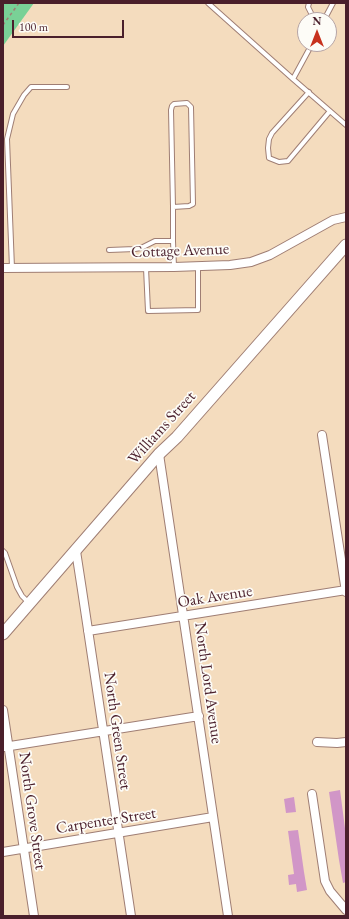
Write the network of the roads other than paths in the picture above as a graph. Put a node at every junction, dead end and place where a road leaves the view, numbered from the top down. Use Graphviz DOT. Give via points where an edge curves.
graph roads {
  1 [pos="208,3"];
  2 [pos="308,52"];
  3 [pos="293,79"];
  4 [pos="68,87"];
  5 [pos="308,92"];
  6 [pos="330,111"];
  7 [pos="346,125"];
  8 [pos="173,207"];
  9 [pos="346,217"];
  10 [pos="173,241"];
  11 [pos="346,245"];
  12 [pos="109,250"];
  13 [pos="198,266"];
  14 [pos="146,267"];
  15 [pos="174,267"];
  16 [pos="3,268"];
  17 [pos="12,268"];
  18 [pos="322,435"];
  19 [pos="159,454"];
  20 [pos="3,551"];
  21 [pos="76,551"];
  22 [pos="346,590"];
  23 [pos="30,603"];
  24 [pos="184,616"];
  25 [pos="88,631"];
  26 [pos="3,634"];
  27 [pos="3,710"];
  28 [pos="199,716"];
  29 [pos="103,732"];
  30 [pos="317,742"];
  31 [pos="346,742"];
  32 [pos="6,747"];
  33 [pos="312,794"];
  34 [pos="213,817"];
  35 [pos="118,834"];
  36 [pos="24,849"];
  37 [pos="3,852"];
  38 [pos="346,910"];
  39 [pos="34,916"];
  40 [pos="131,916"];
  41 [pos="228,916"];
  1 -- 3 [label="lane"];
  2 -- 3 [label="lane"];
  3 -- 5 [label="lane"];
  4 -- 17 [label="lane" via="31,88 13,114 7,139"];
  5 -- 6 [label="lane"];
  5 -- 6 [label="lane" via="272,133 268,148 269,158 280,162 288,160"];
  6 -- 7 [label="lane"];
  8 -- 8 [label="lane" via="171,110 174,104 187,103 191,107 193,204"];
  8 -- 10 [label="lane"];
  9 -- 13 [label="street, Cottage Avenue" via="333,220 270,255 251,262"];
  10 -- 12 [label="lane" via="156,241 135,249"];
  10 -- 15 [label="lane"];
  11 -- 19 [label="street, Williams Street" via="177,437"];
  13 -- 14 [label="lane" via="198,310 148,311"];
  13 -- 15 [label="street, Cottage Avenue"];
  14 -- 15 [label="street, Cottage Avenue"];
  14 -- 17 [label="street, Cottage Avenue"];
  16 -- 17 [label="street, Cottage Avenue"];
  18 -- 22 [label="street"];
  19 -- 21 [label="street, Williams Street"];
  19 -- 24 [label="street, North Lord Avenue"];
  20 -- 23 [label="lane" via="17,588"];
  21 -- 23 [label="street, Williams Street"];
  21 -- 25 [label="street, North Green Street"];
  22 -- 24 [label="street, Oak Avenue"];
  23 -- 26 [label="street, Williams Street"];
  24 -- 25 [label="street, Oak Avenue"];
  24 -- 28 [label="street, North Lord Avenue"];
  25 -- 29 [label="street, North Green Street"];
  27 -- 32 [label="street, North Grove Street"];
  28 -- 29 [label="street"];
  28 -- 34 [label="street, North Lord Avenue"];
  29 -- 32 [label="street"];
  29 -- 35 [label="street, North Green Street"];
  30 -- 31 [label="street"];
  32 -- 36 [label="street, North Grove Street"];
  33 -- 38 [label="street" via="325,881"];
  34 -- 35 [label="street, Carpenter Street"];
  34 -- 41 [label="street, North Lord Avenue"];
  35 -- 36 [label="street, Carpenter Street"];
  35 -- 40 [label="street, North Green Street"];
  36 -- 37 [label="street, Carpenter Street"];
  36 -- 39 [label="street, North Grove Street"];
}
